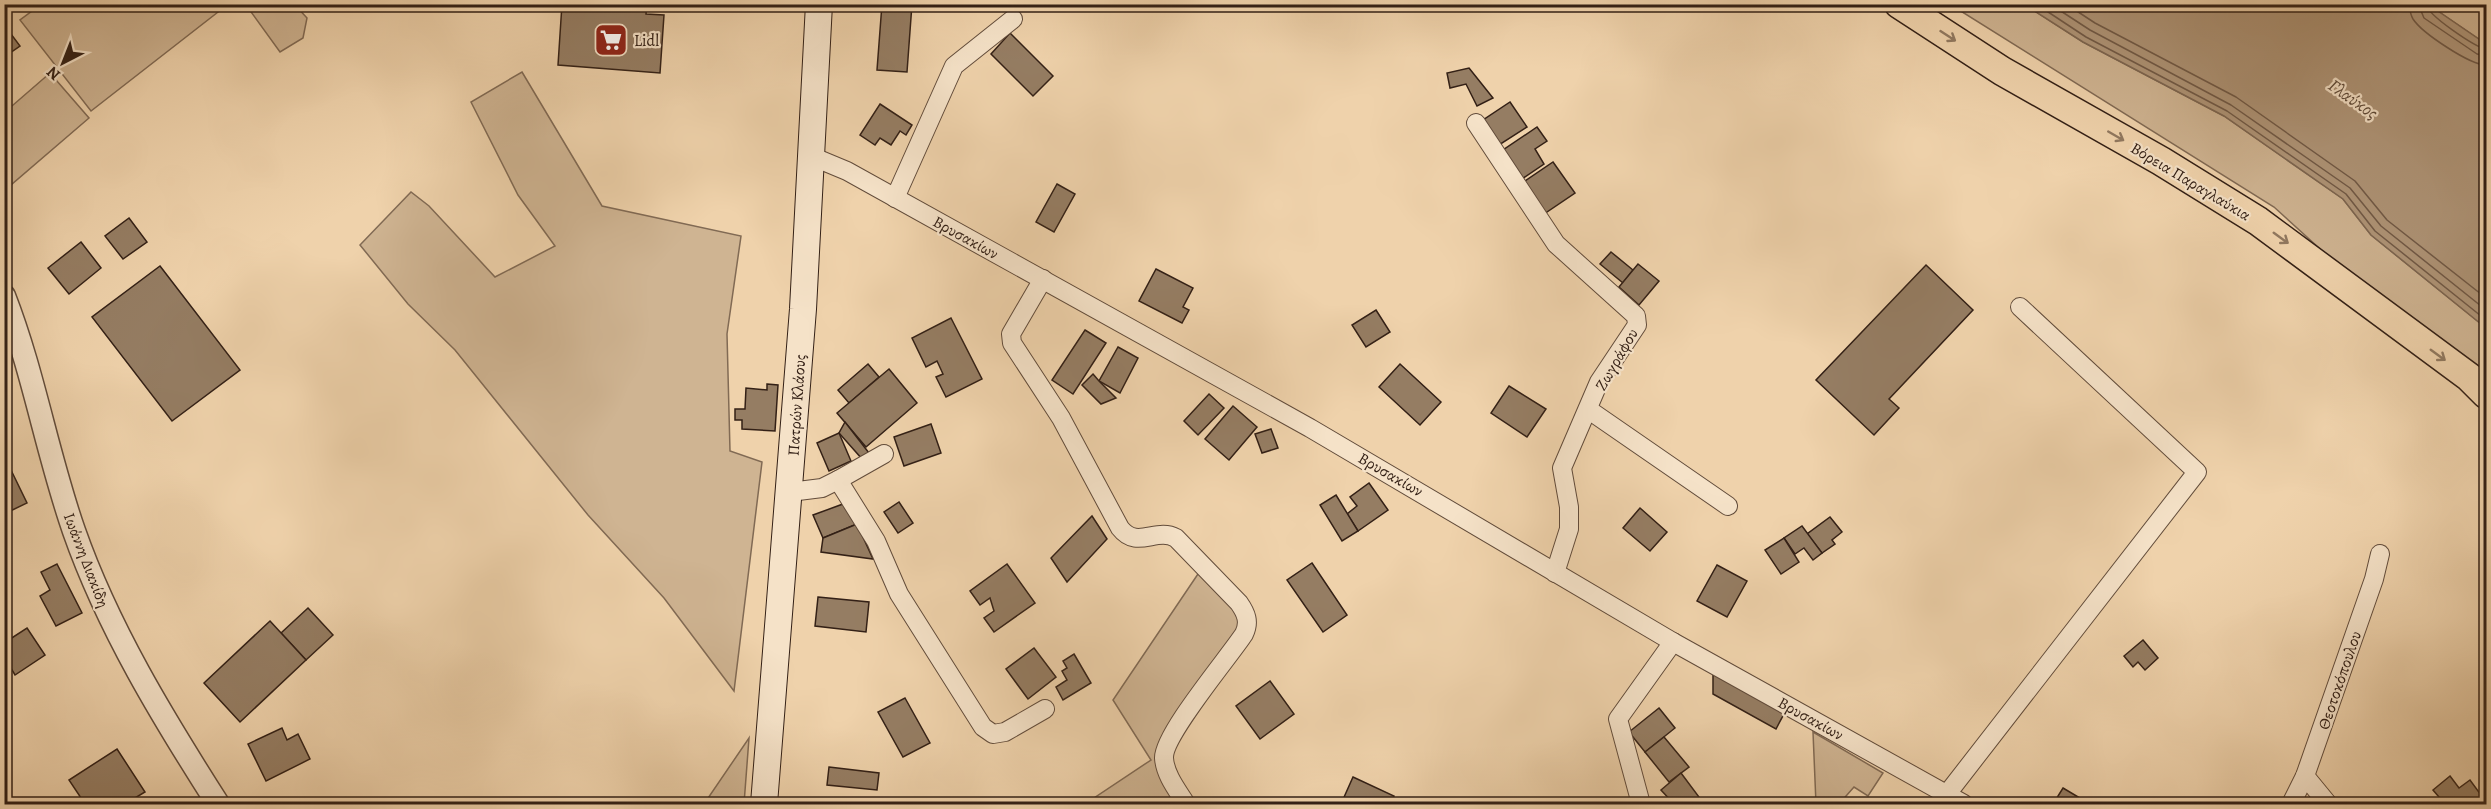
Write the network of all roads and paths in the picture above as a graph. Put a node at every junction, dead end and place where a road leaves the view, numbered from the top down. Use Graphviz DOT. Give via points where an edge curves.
graph roads {
  1 [pos="819,4"];
  2 [pos="1899,4"];
  3 [pos="1013,19"];
  4 [pos="1476,123"];
  5 [pos="811,156"];
  6 [pos="895,198"];
  7 [pos="1043,279"];
  8 [pos="6,306"];
  9 [pos="2020,307"];
  10 [pos="2478,386"];
  11 [pos="1589,410"];
  12 [pos="884,454"];
  13 [pos="838,480"];
  14 [pos="790,492"];
  15 [pos="1728,506"];
  16 [pos="2380,554"];
  17 [pos="1554,573"];
  18 [pos="1673,642"];
  19 [pos="1045,709"];
  20 [pos="2305,776"];
  21 [pos="1947,794"];
  22 [pos="218,804"];
  23 [pos="764,804"];
  24 [pos="1186,804"];
  25 [pos="1641,804"];
  26 [pos="1964,804"];
  27 [pos="2291,804"];
  28 [pos="2328,804"];
  1 -- 5 [label="main road, Πατρών Κλάους"];
  2 -- 10 [label="main road, Βόρεια Παραγλαύκια, one-way" via="2002,71 2258,221"];
  3 -- 6 [label="street" via="954,66"];
  4 -- 11 [label="street, Ζωγράφου" via="1556,244 1636,315 1637,325 1599,382"];
  5 -- 6 [label="street, Βρυσακίων" via="834,164"];
  5 -- 14 [label="main road, Πατρών Κλάους"];
  6 -- 7 [label="street, Βρυσακίων"];
  7 -- 17 [label="street, Βρυσακίων" via="1310,428"];
  7 -- 24 [label="street" via="1011,334 1012,342 1061,418 1120,528 1135,539 1164,533 1176,537 1246,615 1248,626 1244,634 1165,751 1168,771"];
  8 -- 22 [label="street, Ιωάννη Διακίδη" via="64,499 95,586 143,681"];
  9 -- 21 [label="street" via="2197,472"];
  11 -- 15 [label="street"];
  11 -- 17 [label="street, Ζωγράφου" via="1562,468 1569,529"];
  12 -- 13 [label="street"];
  13 -- 14 [label="street" via="822,488"];
  13 -- 19 [label="street" via="876,541 899,594 983,727 993,734 1005,732"];
  14 -- 23 [label="main road, Πατρών Κλάους"];
  16 -- 20 [label="street, Θεοτοκόπουλου"];
  17 -- 18 [label="street, Βρυσακίων"];
  18 -- 21 [label="street, Βρυσακίων"];
  18 -- 25 [label="street" via="1618,719"];
  20 -- 27 [label="street, Θεοτοκόπουλου"];
  20 -- 28 [label="street"];
  21 -- 26 [label="street, Βρυσακίων"];
}
